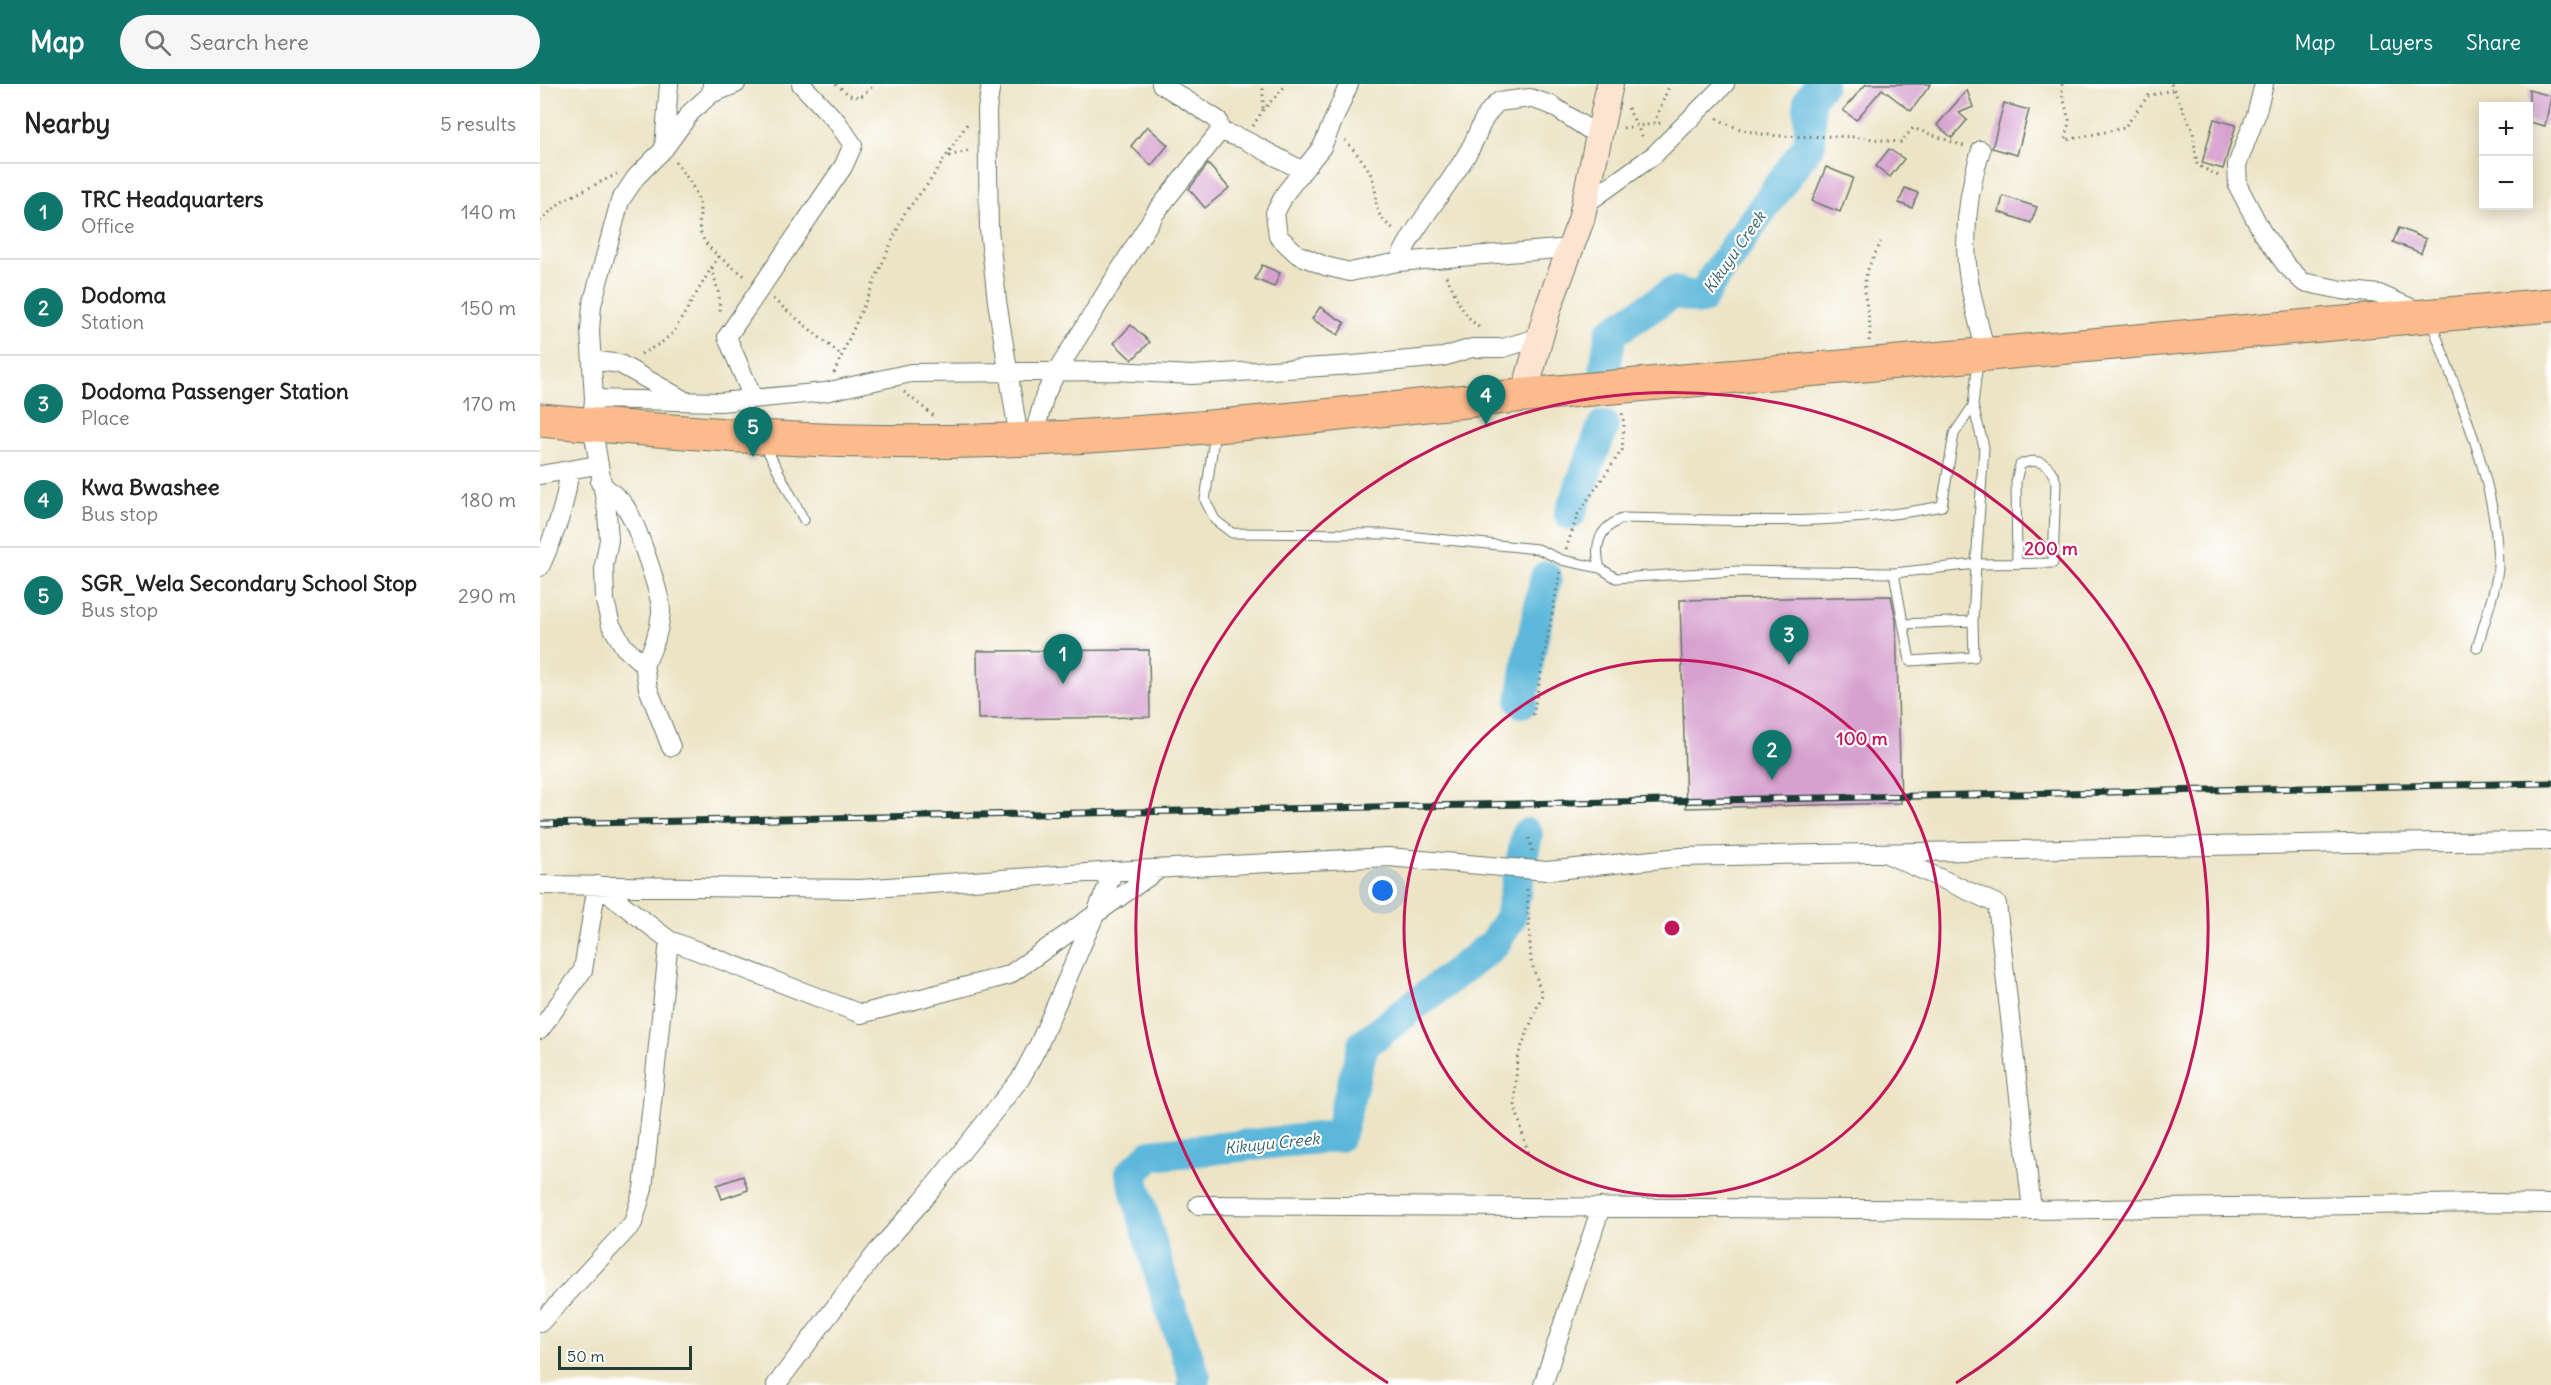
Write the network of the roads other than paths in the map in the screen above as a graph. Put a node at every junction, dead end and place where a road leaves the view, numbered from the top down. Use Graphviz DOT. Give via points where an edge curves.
graph roads {
  1 [pos="669,84"];
  2 [pos="736,84"];
  3 [pos="801,84"];
  4 [pos="991,84"];
  5 [pos="1161,84"];
  6 [pos="1349,84"];
  7 [pos="1725,84"];
  8 [pos="2264,84"];
  9 [pos="712,89"];
  10 [pos="1617,92"];
  11 [pos="1220,131"];
  12 [pos="1599,134"];
  13 [pos="664,149"];
  14 [pos="1981,150"];
  15 [pos="1303,171"];
  16 [pos="1584,205"];
  17 [pos="1570,248"];
  18 [pos="1398,262"];
  19 [pos="2551,305"];
  20 [pos="2430,316"];
  21 [pos="1540,337"];
  22 [pos="1982,355"];
  23 [pos="592,360"];
  24 [pos="1009,371"];
  25 [pos="1057,371"];
  26 [pos="1524,395"];
  27 [pos="753,398"];
  28 [pos="684,401"];
  29 [pos="1973,406"];
  30 [pos="593,412"];
  31 [pos="540,420"];
  32 [pos="1216,427"];
  33 [pos="760,436"];
  34 [pos="1026,439"];
  35 [pos="569,470"];
  36 [pos="599,474"];
  37 [pos="540,475"];
  38 [pos="804,520"];
  39 [pos="1976,564"];
  40 [pos="2017,564"];
  41 [pos="540,567"];
  42 [pos="1600,568"];
  43 [pos="1894,573"];
  44 [pos="1973,621"];
  45 [pos="1903,624"];
  46 [pos="2477,648"];
  47 [pos="644,666"];
  48 [pos="671,747"];
  49 [pos="2551,841"];
  50 [pos="1884,853"];
  51 [pos="1158,870"];
  52 [pos="1114,871"];
  53 [pos="540,885"];
  54 [pos="597,885"];
  55 [pos="1095,914"];
  56 [pos="669,940"];
  57 [pos="540,1030"];
  58 [pos="2551,1204"];
  59 [pos="1198,1205"];
  60 [pos="1601,1207"];
  61 [pos="2032,1210"];
  62 [pos="540,1323"];
  63 [pos="776,1385"];
  64 [pos="1543,1385"];
  1 -- 13 [label="street"];
  2 -- 9 [label="street"];
  3 -- 27 [label="street" via="853,145 843,167 727,337"];
  4 -- 24 [label="street" via="987,110 989,229"];
  5 -- 11 [label="street" via="1218,120"];
  6 -- 15 [label="street" via="1322,147"];
  7 -- 16 [label="street" via="1654,156"];
  8 -- 20 [label="street" via="2237,165 2238,186 2262,232 2303,282 2379,294"];
  9 -- 13 [label="street"];
  10 -- 12 [label="street"];
  11 -- 15 [label="street"];
  11 -- 25 [label="street" via="1156,212"];
  12 -- 16 [label="street"];
  12 -- 18 [label="street" via="1551,105 1530,98 1498,102 1480,122 1471,147 1409,239"];
  13 -- 23 [label="street" via="636,177 620,201 592,305"];
  14 -- 22 [label="street" via="1966,220 1967,266"];
  15 -- 18 [label="street" via="1275,213 1278,236 1297,254 1350,272"];
  16 -- 17 [label="street"];
  17 -- 18 [label="street"];
  17 -- 21 [label="street"];
  19 -- 20 [label="highway"];
  20 -- 22 [label="highway"];
  20 -- 46 [label="lane" via="2493,505 2498,570"];
  21 -- 25 [label="street" via="1503,348 1472,348 1443,357 1390,362 1192,375"];
  21 -- 26 [label="street"];
  22 -- 26 [label="highway"];
  22 -- 29 [label="lane"];
  23 -- 28 [label="street" via="620,364"];
  23 -- 30 [label="street"];
  24 -- 25 [label="street"];
  24 -- 27 [label="street" via="911,373 825,392"];
  24 -- 34 [label="street"];
  25 -- 34 [label="street"];
  26 -- 32 [label="highway"];
  27 -- 28 [label="street"];
  28 -- 30 [label="street"];
  29 -- 39 [label="lane" via="1984,447"];
  29 -- 42 [label="lane" via="1954,434 1942,506 1901,514 1765,521 1625,518 1612,522 1600,536 1596,555"];
  30 -- 31 [label="highway"];
  30 -- 33 [label="highway"];
  30 -- 36 [label="street"];
  32 -- 34 [label="highway"];
  32 -- 42 [label="lane" via="1205,500 1215,520 1232,533 1399,535 1538,549 1562,560"];
  33 -- 34 [label="highway"];
  33 -- 38 [label="lane"];
  35 -- 36 [label="street"];
  35 -- 37 [label="street"];
  35 -- 41 [label="street" via="557,527"];
  36 -- 47 [label="street" via="609,540 604,565 605,601 611,625 624,647"];
  36 -- 47 [label="street" via="625,506 659,595 658,628"];
  39 -- 40 [label="lane"];
  39 -- 43 [label="lane"];
  39 -- 44 [label="lane"];
  40 -- 40 [label="lane" via="2053,563 2056,482 2053,470 2029,460 2020,465 2016,481"];
  42 -- 43 [label="lane" via="1616,578 1738,571"];
  43 -- 45 [label="lane"];
  44 -- 45 [label="lane"];
  44 -- 45 [label="lane" via="1974,657 1910,661"];
  47 -- 48 [label="street" via="648,688"];
  49 -- 50 [label="street"];
  50 -- 51 [label="street" via="1681,857 1547,871 1388,857"];
  50 -- 61 [label="street" via="1996,904"];
  51 -- 52 [label="street"];
  51 -- 55 [label="street"];
  52 -- 54 [label="street" via="861,889"];
  52 -- 55 [label="street"];
  53 -- 54 [label="street"];
  54 -- 56 [label="street"];
  54 -- 57 [label="street" via="583,970"];
  55 -- 56 [label="street" via="1009,975 861,1014"];
  55 -- 63 [label="street" via="1021,1078 876,1253"];
  56 -- 62 [label="street" via="643,1189 633,1223"];
  58 -- 61 [label="street"];
  59 -- 60 [label="street"];
  60 -- 61 [label="street"];
  60 -- 64 [label="street"];
}
